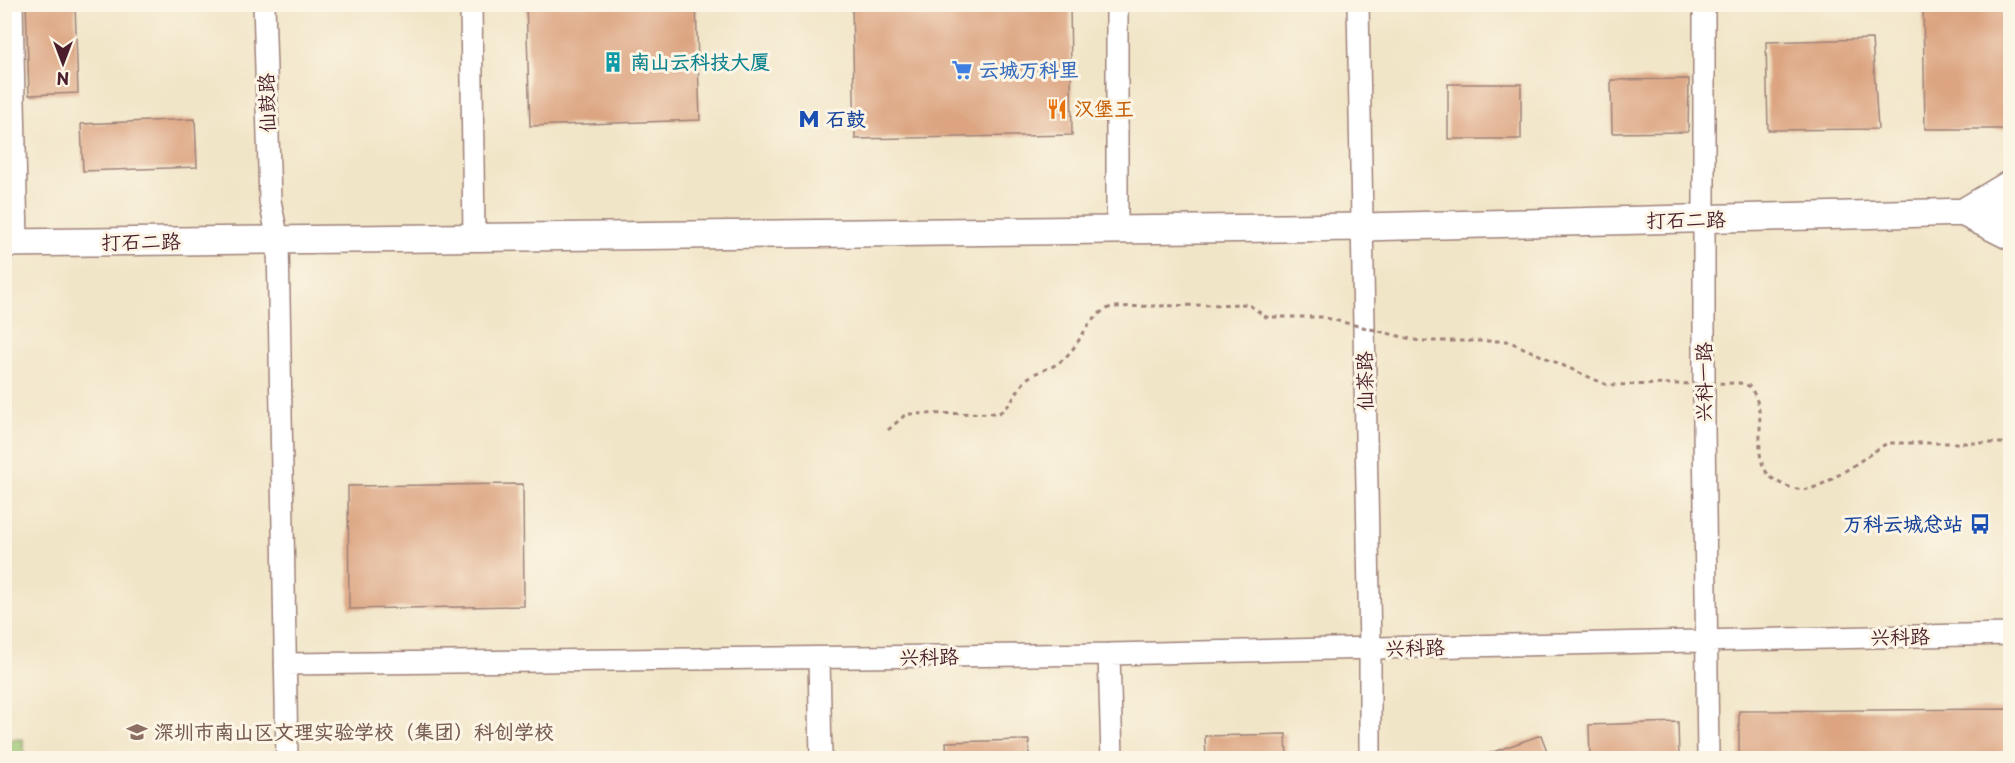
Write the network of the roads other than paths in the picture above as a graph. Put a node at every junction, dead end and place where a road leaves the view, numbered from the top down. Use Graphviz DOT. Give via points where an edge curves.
graph roads {
  1 [pos="12,4"];
  2 [pos="264,4"];
  3 [pos="471,4"];
  4 [pos="1117,4"];
  5 [pos="1358,4"];
  6 [pos="1704,4"];
  7 [pos="2010,184"];
  8 [pos="2010,211"];
  9 [pos="1962,213"];
  10 [pos="1704,219"];
  11 [pos="1362,227"];
  12 [pos="1117,230"];
  13 [pos="2010,236"];
  14 [pos="474,238"];
  15 [pos="278,240"];
  16 [pos="11,243"];
  17 [pos="2010,634"];
  18 [pos="1706,640"];
  19 [pos="1370,649"];
  20 [pos="1109,654"];
  21 [pos="819,658"];
  22 [pos="285,664"];
  23 [pos="287,759"];
  24 [pos="820,759"];
  25 [pos="1112,759"];
  26 [pos="1370,759"];
  27 [pos="1708,759"];
  1 -- 16 [label="street"];
  2 -- 15 [label="street, 仙鼓路" via="270,201"];
  3 -- 14 [label="street"];
  4 -- 12 [label="street"];
  5 -- 11 [label="street, 仙茶路"];
  6 -- 10 [label="street, 兴科一路"];
  7 -- 9 [label="main road"];
  8 -- 9 [label="main road, 打石二路"];
  9 -- 10 [label="main road, 打石二路"];
  9 -- 13 [label="main road"];
  10 -- 11 [label="main road, 打石二路"];
  10 -- 18 [label="street, 兴科一路"];
  11 -- 12 [label="main road, 打石二路"];
  11 -- 19 [label="street, 仙茶路"];
  12 -- 14 [label="main road, 打石二路"];
  14 -- 15 [label="main road, 打石二路"];
  15 -- 16 [label="main road, 打石二路"];
  15 -- 22 [label="street, 仙鼓路"];
  17 -- 18 [label="street, 兴科路"];
  18 -- 19 [label="street, 兴科路"];
  18 -- 27 [label="street, 兴科一路"];
  19 -- 20 [label="street, 兴科路"];
  19 -- 26 [label="street, 仙茶路"];
  20 -- 21 [label="street, 兴科路"];
  20 -- 25 [label="street"];
  21 -- 22 [label="street, 兴科路"];
  21 -- 24 [label="street"];
  22 -- 23 [label="street, 仙鼓路"];
}
